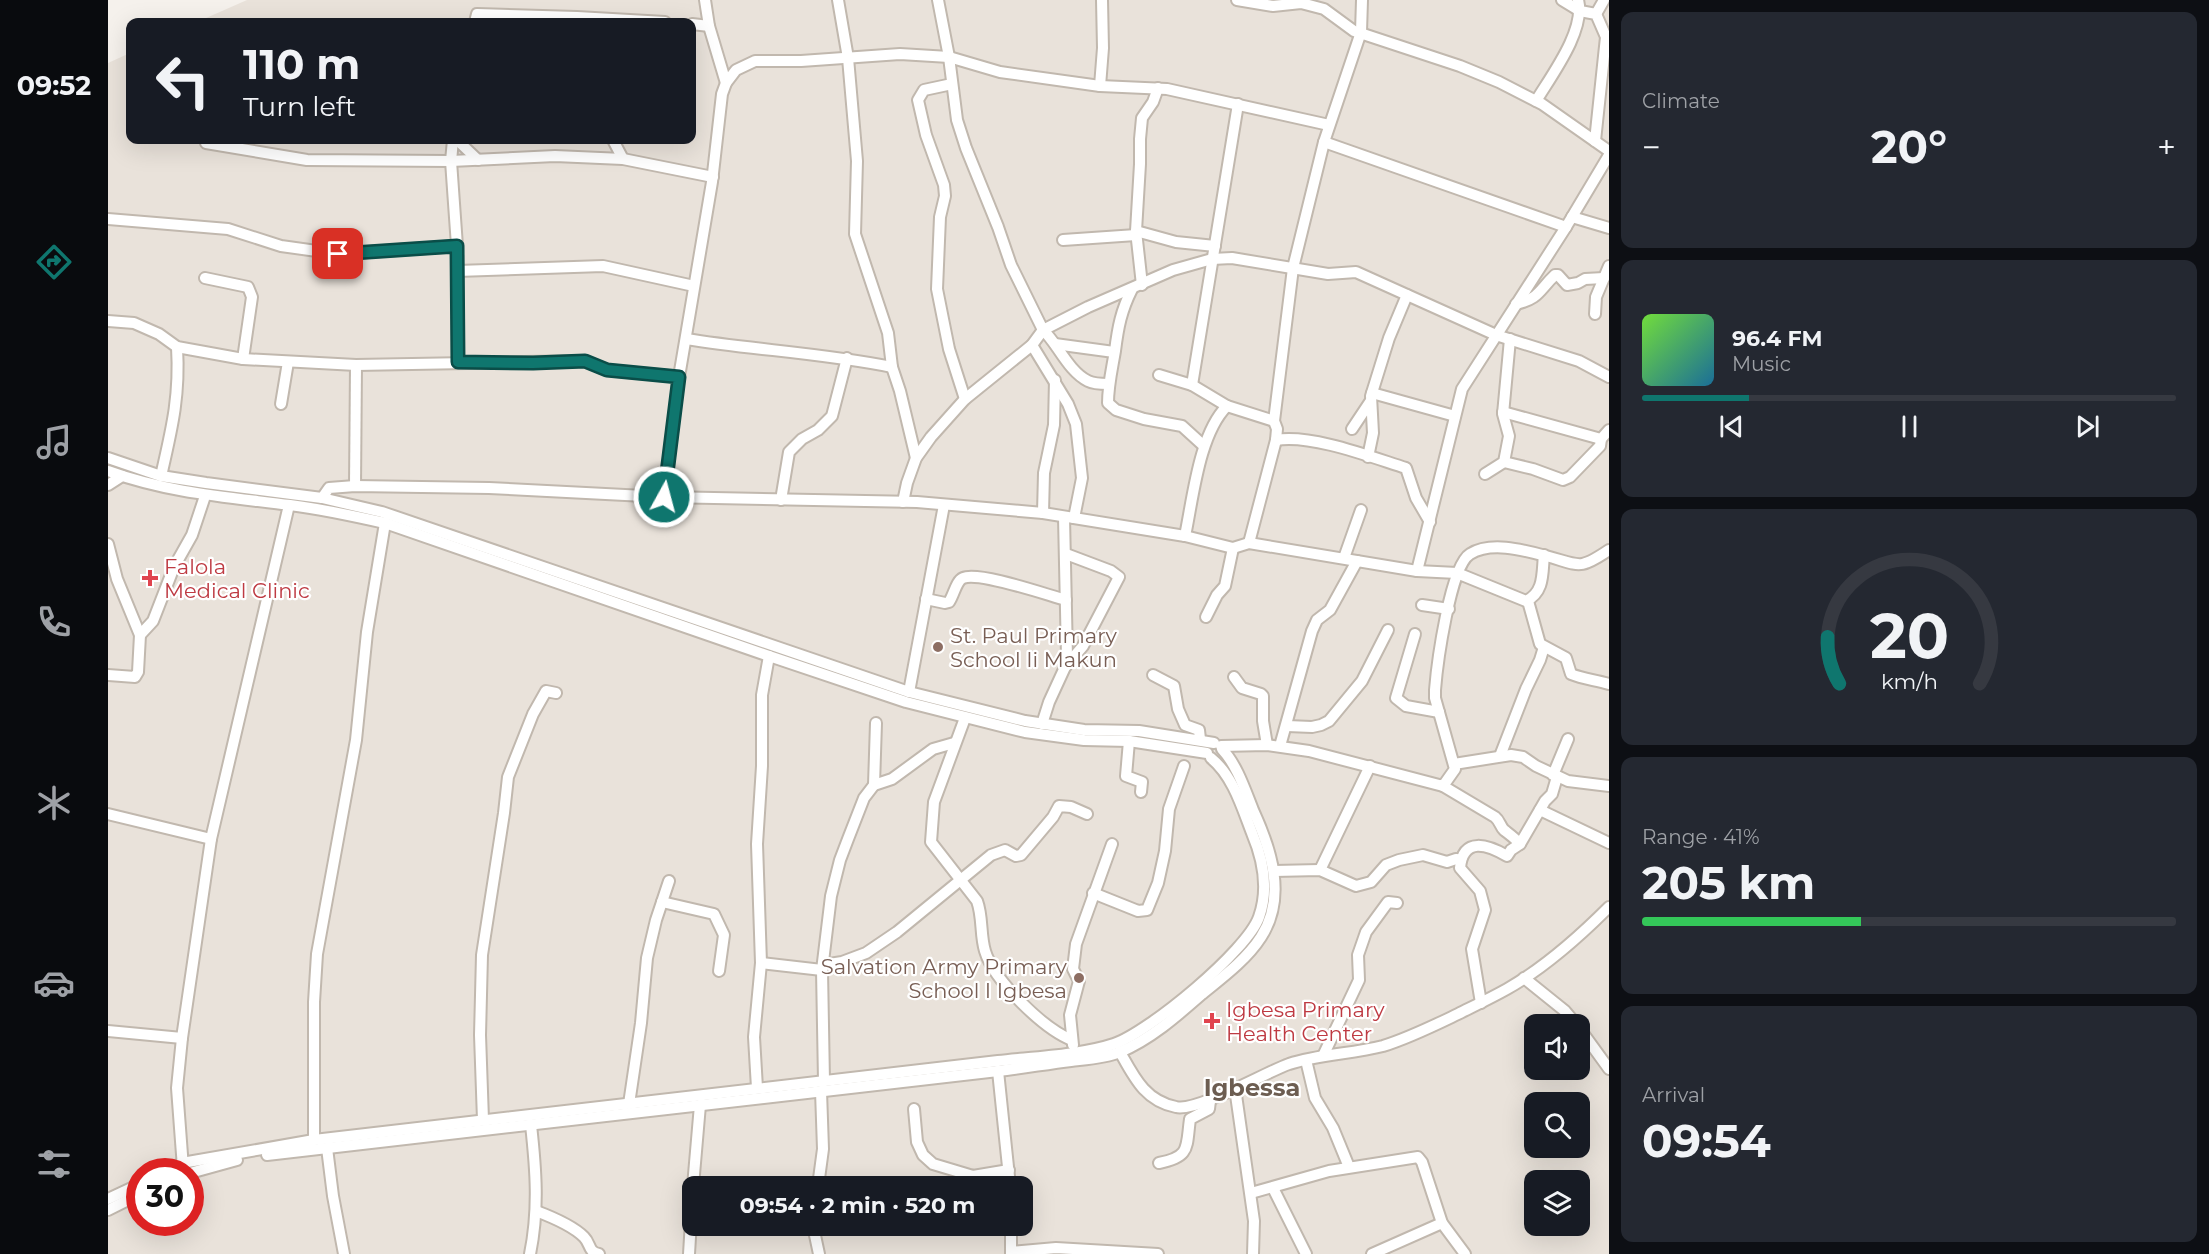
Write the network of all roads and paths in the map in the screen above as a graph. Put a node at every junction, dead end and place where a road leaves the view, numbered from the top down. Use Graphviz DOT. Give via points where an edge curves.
graph roads {
  1 [pos="705,0"];
  2 [pos="838,0"];
  3 [pos="938,0"];
  4 [pos="1102,0"];
  5 [pos="1237,0"];
  6 [pos="1362,0"];
  7 [pos="1562,0"];
  8 [pos="1578,0"];
  9 [pos="1604,0"];
  10 [pos="1580,11"];
  11 [pos="1596,14"];
  12 [pos="476,18"];
  13 [pos="544,18"];
  14 [pos="696,24"];
  15 [pos="709,26"];
  16 [pos="1361,32"];
  17 [pos="949,57"];
  18 [pos="848,58"];
  19 [pos="726,83"];
  20 [pos="952,84"];
  21 [pos="1100,86"];
  22 [pos="1158,88"];
  23 [pos="1536,101"];
  24 [pos="1238,104"];
  25 [pos="1329,125"];
  26 [pos="1595,141"];
  27 [pos="1324,142"];
  28 [pos="212,144"];
  29 [pos="454,144"];
  30 [pos="460,144"];
  31 [pos="615,144"];
  32 [pos="1609,153"];
  33 [pos="623,159"];
  34 [pos="478,160"];
  35 [pos="451,161"];
  36 [pos="713,177"];
  37 [pos="108,219"];
  38 [pos="1569,222"];
  39 [pos="1609,228"];
  40 [pos="1136,233"];
  41 [pos="1063,240"];
  42 [pos="457,246"];
  43 [pos="1215,246"];
  44 [pos="1212,259"];
  45 [pos="1609,266"];
  46 [pos="1293,268"];
  47 [pos="457,272"];
  48 [pos="205,278"];
  49 [pos="1604,278"];
  50 [pos="694,286"];
  51 [pos="1137,287"];
  52 [pos="1407,295"];
  53 [pos="1516,304"];
  54 [pos="1595,314"];
  55 [pos="108,321"];
  56 [pos="1043,330"];
  57 [pos="1496,334"];
  58 [pos="686,339"];
  59 [pos="1510,339"];
  60 [pos="1055,344"];
  61 [pos="1032,345"];
  62 [pos="177,346"];
  63 [pos="1114,352"];
  64 [pos="847,357"];
  65 [pos="243,359"];
  66 [pos="288,362"];
  67 [pos="458,362"];
  68 [pos="356,365"];
  69 [pos="892,367"];
  70 [pos="1159,375"];
  71 [pos="679,377"];
  72 [pos="1609,377"];
  73 [pos="1054,380"];
  74 [pos="1108,384"];
  75 [pos="1192,385"];
  76 [pos="1371,397"];
  77 [pos="965,399"];
  78 [pos="281,404"];
  79 [pos="1227,406"];
  80 [pos="1503,412"];
  81 [pos="1455,416"];
  82 [pos="1274,421"];
  83 [pos="1352,429"];
  84 [pos="1605,434"];
  85 [pos="1276,440"];
  86 [pos="1204,446"];
  87 [pos="1368,457"];
  88 [pos="108,458"];
  89 [pos="916,458"];
  90 [pos="1504,462"];
  91 [pos="108,471"];
  92 [pos="1485,474"];
  93 [pos="161,476"];
  94 [pos="122,477"];
  95 [pos="108,485"];
  96 [pos="355,486"];
  97 [pos="205,496"];
  98 [pos="664,497"];
  99 [pos="322,498"];
  100 [pos="781,500"];
  101 [pos="903,502"];
  102 [pos="289,505"];
  103 [pos="944,505"];
  104 [pos="1361,510"];
  105 [pos="1043,513"];
  106 [pos="1069,518"];
  107 [pos="1430,522"];
  108 [pos="385,523"];
  109 [pos="1185,536"];
  110 [pos="1249,543"];
  111 [pos="108,544"];
  112 [pos="1233,548"];
  113 [pos="1609,550"];
  114 [pos="1066,554"];
  115 [pos="1544,555"];
  116 [pos="1344,558"];
  117 [pos="1357,561"];
  118 [pos="1417,571"];
  119 [pos="1457,573"];
  120 [pos="113,580"];
  121 [pos="926,599"];
  122 [pos="1066,600"];
  123 [pos="1528,601"];
  124 [pos="1422,604"];
  125 [pos="1449,609"];
  126 [pos="1206,617"];
  127 [pos="1388,630"];
  128 [pos="140,634"];
  129 [pos="1415,634"];
  130 [pos="1544,647"];
  131 [pos="769,656"];
  132 [pos="1066,666"];
  133 [pos="108,675"];
  134 [pos="1153,675"];
  135 [pos="1234,677"];
  136 [pos="1609,684"];
  137 [pos="909,692"];
  138 [pos="556,693"];
  139 [pos="1439,712"];
  140 [pos="965,718"];
  141 [pos="876,723"];
  142 [pos="1042,724"];
  143 [pos="1287,726"];
  144 [pos="1200,739"];
  145 [pos="1568,739"];
  146 [pos="1129,741"];
  147 [pos="954,743"];
  148 [pos="1267,745"];
  149 [pos="1219,746"];
  150 [pos="1280,746"];
  151 [pos="1209,755"];
  152 [pos="1500,756"];
  153 [pos="1454,764"];
  154 [pos="1184,766"];
  155 [pos="1370,766"];
  156 [pos="1555,776"];
  157 [pos="874,785"];
  158 [pos="1443,786"];
  159 [pos="1609,786"];
  160 [pos="1141,792"];
  161 [pos="1540,810"];
  162 [pos="108,814"];
  163 [pos="1087,814"];
  164 [pos="211,839"];
  165 [pos="1520,843"];
  166 [pos="1609,843"];
  167 [pos="1112,844"];
  168 [pos="1461,860"];
  169 [pos="1320,870"];
  170 [pos="1274,871"];
  171 [pos="669,881"];
  172 [pos="961,881"];
  173 [pos="1093,893"];
  174 [pos="662,902"];
  175 [pos="1398,903"];
  176 [pos="1609,907"];
  177 [pos="761,963"];
  178 [pos="822,968"];
  179 [pos="719,971"];
  180 [pos="1524,978"];
  181 [pos="1481,1003"];
  182 [pos="1568,1014"];
  183 [pos="108,1031"];
  184 [pos="182,1038"];
  185 [pos="1590,1044"];
  186 [pos="1073,1046"];
  187 [pos="1120,1052"];
  188 [pos="1323,1056"];
  189 [pos="1306,1060"];
  190 [pos="1608,1070"];
  191 [pos="998,1071"];
  192 [pos="823,1086"];
  193 [pos="757,1088"];
  194 [pos="1235,1088"];
  195 [pos="1210,1101"];
  196 [pos="628,1104"];
  197 [pos="700,1105"];
  198 [pos="914,1109"];
  199 [pos="483,1120"];
  200 [pos="531,1125"];
  201 [pos="314,1140"];
  202 [pos="327,1148"];
  203 [pos="182,1158"];
  204 [pos="204,1163"];
  205 [pos="1159,1163"];
  206 [pos="1349,1167"];
  207 [pos="204,1169"];
  208 [pos="1009,1170"];
  209 [pos="694,1176"];
  210 [pos="819,1176"];
  211 [pos="1009,1176"];
  212 [pos="1273,1188"];
  213 [pos="126,1191"];
  214 [pos="1251,1193"];
  215 [pos="108,1199"];
  216 [pos="126,1201"];
  217 [pos="108,1210"];
  218 [pos="536,1211"];
  219 [pos="1442,1223"];
  220 [pos="690,1236"];
  221 [pos="815,1236"];
  222 [pos="1011,1236"];
  223 [pos="1011,1253"];
  224 [pos="344,1254"];
  225 [pos="530,1254"];
  226 [pos="599,1254"];
  227 [pos="689,1254"];
  228 [pos="819,1254"];
  229 [pos="1158,1254"];
  230 [pos="1253,1254"];
  231 [pos="1306,1254"];
  232 [pos="1372,1254"];
  233 [pos="1465,1254"];
  1 -- 15 [label="street"];
  2 -- 18 [label="street"];
  3 -- 17 [label="street"];
  4 -- 21 [label="street"];
  5 -- 16 [label="street" via="1273,6 1308,4 1324,9"];
  6 -- 16 [label="street"];
  7 -- 10 [label="street"];
  8 -- 10 [label="street"];
  9 -- 11 [label="street"];
  10 -- 11 [label="street"];
  10 -- 23 [label="street" via="1567,48"];
  11 -- 26 [label="street" via="1606,37"];
  12 -- 13 [label="street" via="477,14"];
  14 -- 15 [label="street"];
  15 -- 19 [label="street"];
  16 -- 23 [label="street" via="1478,72"];
  16 -- 25 [label="street"];
  17 -- 18 [label="street" via="900,54"];
  17 -- 20 [label="street"];
  17 -- 21 [label="street" via="1000,72"];
  18 -- 19 [label="street" via="755,61 735,70"];
  18 -- 69 [label="street" via="857,160 855,234 888,333"];
  19 -- 36 [label="street"];
  20 -- 56 [label="street" via="966,148 1011,265"];
  20 -- 77 [label="street" via="924,90 918,100 944,185 937,289 949,349"];
  21 -- 22 [label="street"];
  22 -- 24 [label="street"];
  22 -- 40 [label="street" via="1154,102 1142,118"];
  23 -- 26 [label="street"];
  24 -- 25 [label="street"];
  24 -- 43 [label="street"];
  25 -- 27 [label="street"];
  26 -- 32 [label="street"];
  27 -- 38 [label="street"];
  27 -- 46 [label="street"];
  28 -- 35 [label="street" via="307,160"];
  29 -- 35 [label="street"];
  30 -- 34 [label="street"];
  31 -- 33 [label="street"];
  32 -- 38 [label="street"];
  33 -- 34 [label="street" via="555,156"];
  33 -- 36 [label="street"];
  34 -- 35 [label="street"];
  35 -- 42 [label="street"];
  36 -- 50 [label="street"];
  37 -- 42 [label="street" via="228,230 281,246 338,254"];
  38 -- 39 [label="street"];
  38 -- 53 [label="street"];
  40 -- 41 [label="street"];
  40 -- 43 [label="street"];
  40 -- 51 [label="street"];
  42 -- 47 [label="street"];
  43 -- 44 [label="street"];
  44 -- 46 [label="street" via="1232,258"];
  44 -- 51 [label="street" via="1173,270"];
  44 -- 75 [label="street"];
  45 -- 49 [label="street"];
  46 -- 52 [label="street" via="1328,274 1356,272"];
  46 -- 82 [label="street"];
  47 -- 50 [label="street" via="603,266"];
  47 -- 67 [label="street"];
  48 -- 65 [label="street" via="248,286 251,291"];
  49 -- 53 [label="street" via="1567,285 1558,274 1531,300"];
  49 -- 54 [label="street"];
  50 -- 58 [label="street"];
  51 -- 56 [label="street"];
  51 -- 63 [label="street" via="1120,315"];
  52 -- 57 [label="street"];
  52 -- 76 [label="street"];
  53 -- 57 [label="street"];
  55 -- 62 [label="street" via="134,323"];
  56 -- 60 [label="street"];
  56 -- 61 [label="street"];
  57 -- 59 [label="street"];
  57 -- 81 [label="street" via="1466,381"];
  58 -- 64 [label="street"];
  58 -- 71 [label="street"];
  59 -- 72 [label="street" via="1579,361"];
  59 -- 80 [label="street"];
  60 -- 63 [label="street"];
  60 -- 74 [label="street" via="1065,360 1089,381"];
  61 -- 73 [label="street"];
  61 -- 77 [label="street"];
  62 -- 65 [label="street"];
  62 -- 93 [label="street" via="176,410"];
  63 -- 74 [label="street"];
  64 -- 69 [label="street"];
  64 -- 100 [label="street" via="832,416 789,452"];
  65 -- 66 [label="street"];
  66 -- 68 [label="street"];
  66 -- 78 [label="street"];
  67 -- 68 [label="street"];
  67 -- 71 [label="street" via="585,361 607,370"];
  68 -- 96 [label="street"];
  69 -- 89 [label="street"];
  70 -- 75 [label="street"];
  71 -- 98 [label="street"];
  73 -- 105 [label="street" via="1054,425 1044,473"];
  73 -- 106 [label="street" via="1076,424 1082,478"];
  74 -- 86 [label="street" via="1108,403 1116,410 1182,426"];
  75 -- 79 [label="street"];
  76 -- 81 [label="street"];
  76 -- 83 [label="street"];
  76 -- 87 [label="street"];
  77 -- 89 [label="street"];
  79 -- 82 [label="street"];
  79 -- 86 [label="street"];
  80 -- 84 [label="street"];
  80 -- 90 [label="street" via="1509,436"];
  81 -- 107 [label="street"];
  82 -- 85 [label="street"];
  84 -- 90 [label="street" via="1600,446 1563,480"];
  85 -- 87 [label="street" via="1304,440"];
  85 -- 110 [label="street"];
  86 -- 109 [label="street"];
  87 -- 107 [label="street" via="1406,468 1416,498"];
  88 -- 93 [label="street"];
  89 -- 101 [label="street"];
  90 -- 92 [label="street"];
  91 -- 94 [label="street"];
  93 -- 99 [label="street"];
  94 -- 95 [label="street"];
  94 -- 97 [label="street"];
  96 -- 98 [label="street"];
  96 -- 99 [label="street" via="329,488"];
  97 -- 102 [label="street"];
  97 -- 128 [label="street" via="153,621"];
  98 -- 100 [label="street"];
  99 -- 137 [label="street" via="428,527"];
  100 -- 101 [label="street"];
  101 -- 103 [label="street"];
  102 -- 108 [label="street"];
  102 -- 164 [label="street"];
  103 -- 105 [label="street"];
  103 -- 121 [label="street"];
  104 -- 116 [label="street"];
  105 -- 106 [label="street"];
  106 -- 109 [label="street"];
  106 -- 114 [label="street"];
  107 -- 118 [label="street"];
  108 -- 131 [label="street"];
  108 -- 201 [label="street" via="367,632 356,740 317,954"];
  109 -- 112 [label="street"];
  110 -- 112 [label="street"];
  110 -- 116 [label="street"];
  111 -- 120 [label="street"];
  112 -- 126 [label="street" via="1225,586"];
  113 -- 115 [label="street" via="1583,565"];
  114 -- 122 [label="street"];
  114 -- 132 [label="street" via="1119,577 1083,646"];
  115 -- 119 [label="street" via="1490,547 1470,554"];
  115 -- 123 [label="street" via="1542,582"];
  116 -- 117 [label="street"];
  117 -- 118 [label="street"];
  117 -- 143 [label="street" via="1330,610 1315,624"];
  118 -- 119 [label="street"];
  119 -- 123 [label="street"];
  119 -- 125 [label="street"];
  120 -- 128 [label="street"];
  121 -- 122 [label="street" via="949,602 959,580 966,577 1007,583"];
  121 -- 137 [label="street"];
  122 -- 132 [label="street"];
  123 -- 130 [label="street" via="1534,628"];
  124 -- 125 [label="street"];
  125 -- 139 [label="street" via="1438,657 1435,698"];
  127 -- 143 [label="street" via="1362,681 1329,721 1312,727"];
  128 -- 133 [label="street" via="135,677"];
  129 -- 139 [label="street" via="1396,698 1406,706"];
  130 -- 136 [label="street" via="1566,658 1571,674"];
  130 -- 152 [label="street"];
  131 -- 140 [label="street"];
  131 -- 177 [label="street" via="762,695 757,844"];
  132 -- 142 [label="street"];
  134 -- 144 [label="street" via="1174,686 1185,725 1199,730"];
  135 -- 148 [label="street" via="1242,688 1263,696"];
  137 -- 142 [label="street"];
  138 -- 199 [label="street" via="546,691 508,777 482,955"];
  139 -- 153 [label="street"];
  140 -- 146 [label="street" via="1067,738"];
  140 -- 147 [label="street"];
  141 -- 157 [label="street"];
  142 -- 144 [label="street"];
  143 -- 150 [label="street"];
  144 -- 149 [label="street"];
  145 -- 156 [label="street"];
  146 -- 151 [label="street"];
  146 -- 160 [label="street" via="1126,776 1142,782"];
  147 -- 157 [label="street" via="933,749 892,779"];
  147 -- 172 [label="street" via="933,802 931,842"];
  148 -- 149 [label="street"];
  148 -- 150 [label="street"];
  149 -- 151 [label="street" via="1208,746"];
  149 -- 170 [label="street" via="1256,815"];
  150 -- 155 [label="street"];
  151 -- 186 [label="street" via="1232,785 1257,845 1264,873 1259,918 1226,961 1142,1029 1099,1048"];
  152 -- 153 [label="street"];
  152 -- 156 [label="street" via="1523,757"];
  153 -- 158 [label="street" via="1453,774"];
  154 -- 173 [label="street" via="1169,809 1165,851 1148,910 1138,911"];
  155 -- 158 [label="street"];
  155 -- 169 [label="street"];
  156 -- 159 [label="street"];
  156 -- 161 [label="street" via="1552,794"];
  157 -- 178 [label="street" via="864,798 840,860"];
  158 -- 165 [label="street" via="1500,820 1504,830"];
  161 -- 165 [label="street"];
  161 -- 166 [label="street"];
  162 -- 164 [label="street"];
  163 -- 172 [label="street" via="1059,806 1021,855 1008,850 995,853"];
  164 -- 184 [label="street"];
  165 -- 168 [label="street" via="1507,856 1490,848 1472,847 1466,849"];
  167 -- 173 [label="street"];
  168 -- 169 [label="street" via="1447,862 1423,855 1399,860 1386,866 1371,882 1356,886"];
  168 -- 181 [label="street" via="1460,868 1480,891 1485,910 1472,949"];
  169 -- 170 [label="street"];
  170 -- 187 [label="street" via="1273,909 1252,949 1184,1011"];
  171 -- 174 [label="street"];
  172 -- 178 [label="street" via="866,953"];
  172 -- 186 [label="street" via="981,910 985,949 999,978"];
  173 -- 186 [label="street" via="1075,950 1073,969 1079,981 1070,1015"];
  174 -- 179 [label="street" via="714,914 724,935"];
  174 -- 196 [label="street" via="647,958"];
  175 -- 188 [label="street" via="1388,902 1366,932 1358,955 1359,980"];
  176 -- 180 [label="street" via="1584,932"];
  177 -- 178 [label="street"];
  177 -- 193 [label="street" via="754,1037"];
  178 -- 192 [label="street"];
  180 -- 181 [label="street"];
  180 -- 182 [label="street"];
  181 -- 188 [label="street" via="1422,1032 1382,1046"];
  183 -- 184 [label="street"];
  184 -- 203 [label="street" via="177,1088"];
  185 -- 190 [label="street"];
  186 -- 192 [label="street"];
  187 -- 191 [label="street"];
  187 -- 195 [label="street" via="1135,1080 1155,1099 1179,1108"];
  188 -- 189 [label="street"];
  189 -- 194 [label="street"];
  189 -- 206 [label="street" via="1315,1098"];
  191 -- 192 [label="street"];
  191 -- 208 [label="street"];
  192 -- 193 [label="street"];
  192 -- 197 [label="street"];
  192 -- 210 [label="street"];
  193 -- 196 [label="street"];
  194 -- 195 [label="street"];
  194 -- 214 [label="street"];
  195 -- 205 [label="street" via="1209,1109 1190,1119 1181,1157"];
  196 -- 199 [label="street"];
  197 -- 200 [label="street"];
  197 -- 209 [label="street"];
  198 -- 208 [label="street" via="917,1142 933,1164 973,1176"];
  199 -- 201 [label="street"];
  200 -- 202 [label="street"];
  200 -- 218 [label="street" via="537,1175"];
  201 -- 204 [label="street"];
  202 -- 207 [label="street" via="250,1157"];
  202 -- 224 [label="street"];
  206 -- 212 [label="street"];
  206 -- 219 [label="street" via="1418,1157"];
  208 -- 211 [label="street"];
  212 -- 214 [label="street"];
  212 -- 231 [label="street"];
  213 -- 215 [label="street"];
  214 -- 230 [label="street"];
  216 -- 217 [label="street"];
  218 -- 225 [label="street"];
  218 -- 226 [label="street" via="576,1230 584,1236 591,1251"];
  219 -- 232 [label="street"];
  219 -- 233 [label="street"];
  220 -- 227 [label="street"];
  221 -- 228 [label="street"];
  222 -- 223 [label="street"];
  223 -- 229 [label="street" via="1056,1248"];
}
